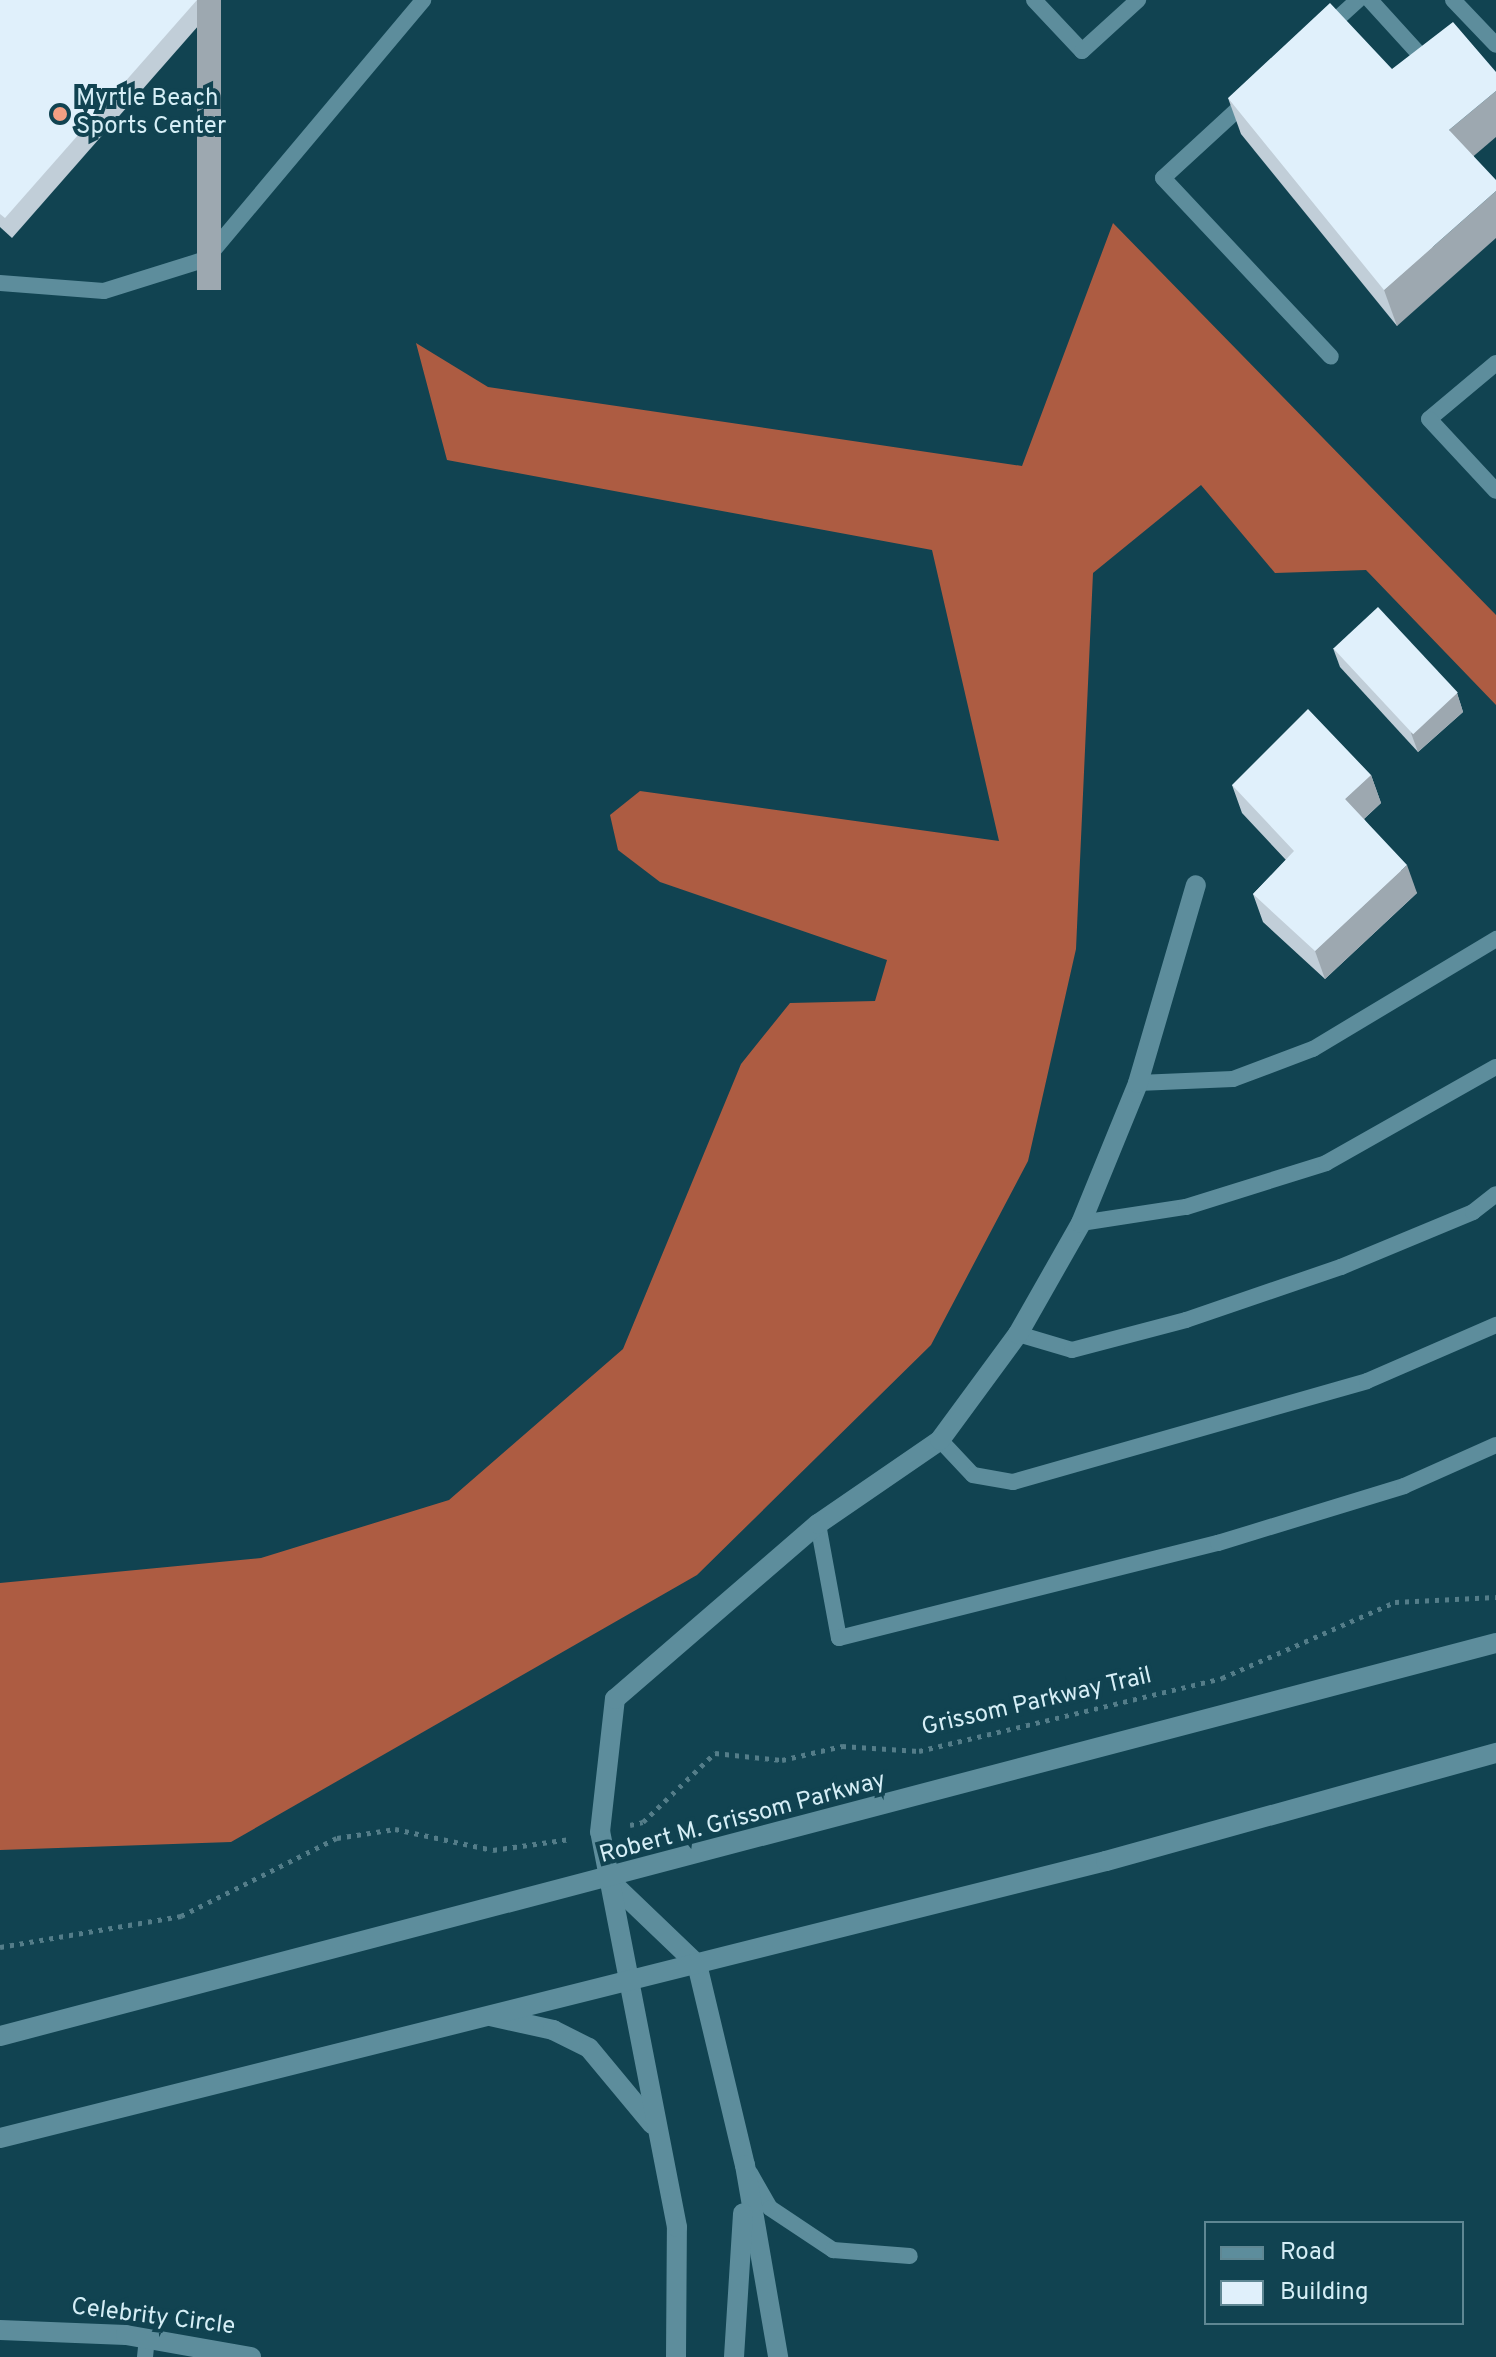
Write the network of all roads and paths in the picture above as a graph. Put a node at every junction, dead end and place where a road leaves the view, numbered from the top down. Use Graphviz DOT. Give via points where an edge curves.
graph roads {
  1 [pos="423,0"];
  2 [pos="1034,0"];
  3 [pos="1138,0"];
  4 [pos="1358,0"];
  5 [pos="1370,0"];
  6 [pos="1453,0"];
  7 [pos="1312,42"];
  8 [pos="1496,45"];
  9 [pos="1441,78"];
  10 [pos="1266,84"];
  11 [pos="0,283"];
  12 [pos="1331,357"];
  13 [pos="1496,363"];
  14 [pos="1496,491"];
  15 [pos="1196,885"];
  16 [pos="1496,939"];
  17 [pos="1496,1067"];
  18 [pos="1138,1083"];
  19 [pos="1496,1194"];
  20 [pos="1081,1223"];
  21 [pos="1496,1325"];
  22 [pos="1018,1334"];
  23 [pos="940,1440"];
  24 [pos="1496,1445"];
  25 [pos="818,1524"];
  26 [pos="1496,1597"];
  27 [pos="1496,1643"];
  28 [pos="1496,1753"];
  29 [pos="600,1832"];
  30 [pos="610,1881"];
  31 [pos="0,1947"];
  32 [pos="697,1964"];
  33 [pos="628,1979"];
  34 [pos="490,2016"];
  35 [pos="0,2036"];
  36 [pos="652,2124"];
  37 [pos="0,2138"];
  38 [pos="745,2165"];
  39 [pos="910,2256"];
  40 [pos="0,2330"];
  41 [pos="146,2348"];
  42 [pos="251,2357"];
  43 [pos="676,2357"];
  44 [pos="734,2357"];
  45 [pos="778,2357"];
  1 -- 11 [label="lane" via="206,259 104,291"];
  2 -- 3 [label="lane" via="1082,51"];
  4 -- 7 [label="lane"];
  5 -- 9 [label="lane"];
  6 -- 8 [label="lane"];
  10 -- 12 [label="lane" via="1163,178"];
  13 -- 14 [label="lane" via="1429,419"];
  15 -- 18 [label="main road"];
  16 -- 18 [label="lane" via="1313,1049 1233,1079"];
  17 -- 20 [label="lane" via="1326,1163 1186,1207"];
  18 -- 20 [label="main road"];
  19 -- 22 [label="lane" via="1473,1212 1341,1267 1186,1320 1072,1350"];
  20 -- 22 [label="main road"];
  21 -- 23 [label="lane" via="1367,1381 1013,1482 973,1475"];
  22 -- 23 [label="main road"];
  23 -- 25 [label="main road"];
  24 -- 25 [label="lane" via="1404,1486 1218,1543 839,1638"];
  25 -- 29 [label="main road" via="615,1699"];
  26 -- 29 [label="path, Grissom Parkway Trail" via="1395,1602 1222,1678 919,1751 842,1746 782,1760 715,1753 643,1822"];
  27 -- 30 [label="main road, Robert M. Grissom Parkway"];
  28 -- 32 [label="main road"];
  29 -- 30 [label="main road"];
  29 -- 31 [label="path, Grissom Parkway Trail" via="493,1850 395,1829 337,1838 181,1916"];
  30 -- 32 [label="main road"];
  30 -- 33 [label="main road"];
  30 -- 35 [label="main road, Robert M. Grissom Parkway"];
  32 -- 33 [label="main road"];
  32 -- 38 [label="main road"];
  33 -- 34 [label="main road"];
  33 -- 36 [label="main road"];
  34 -- 36 [label="main road" via="553,2030 589,2048"];
  34 -- 37 [label="main road"];
  36 -- 43 [label="main road" via="677,2227"];
  38 -- 39 [label="lane" via="770,2208 833,2250"];
  38 -- 44 [label="main road"];
  38 -- 45 [label="main road"];
  40 -- 41 [label="main road, Celebrity Circle"];
  41 -- 42 [label="main road, Celebrity Circle"];
}
